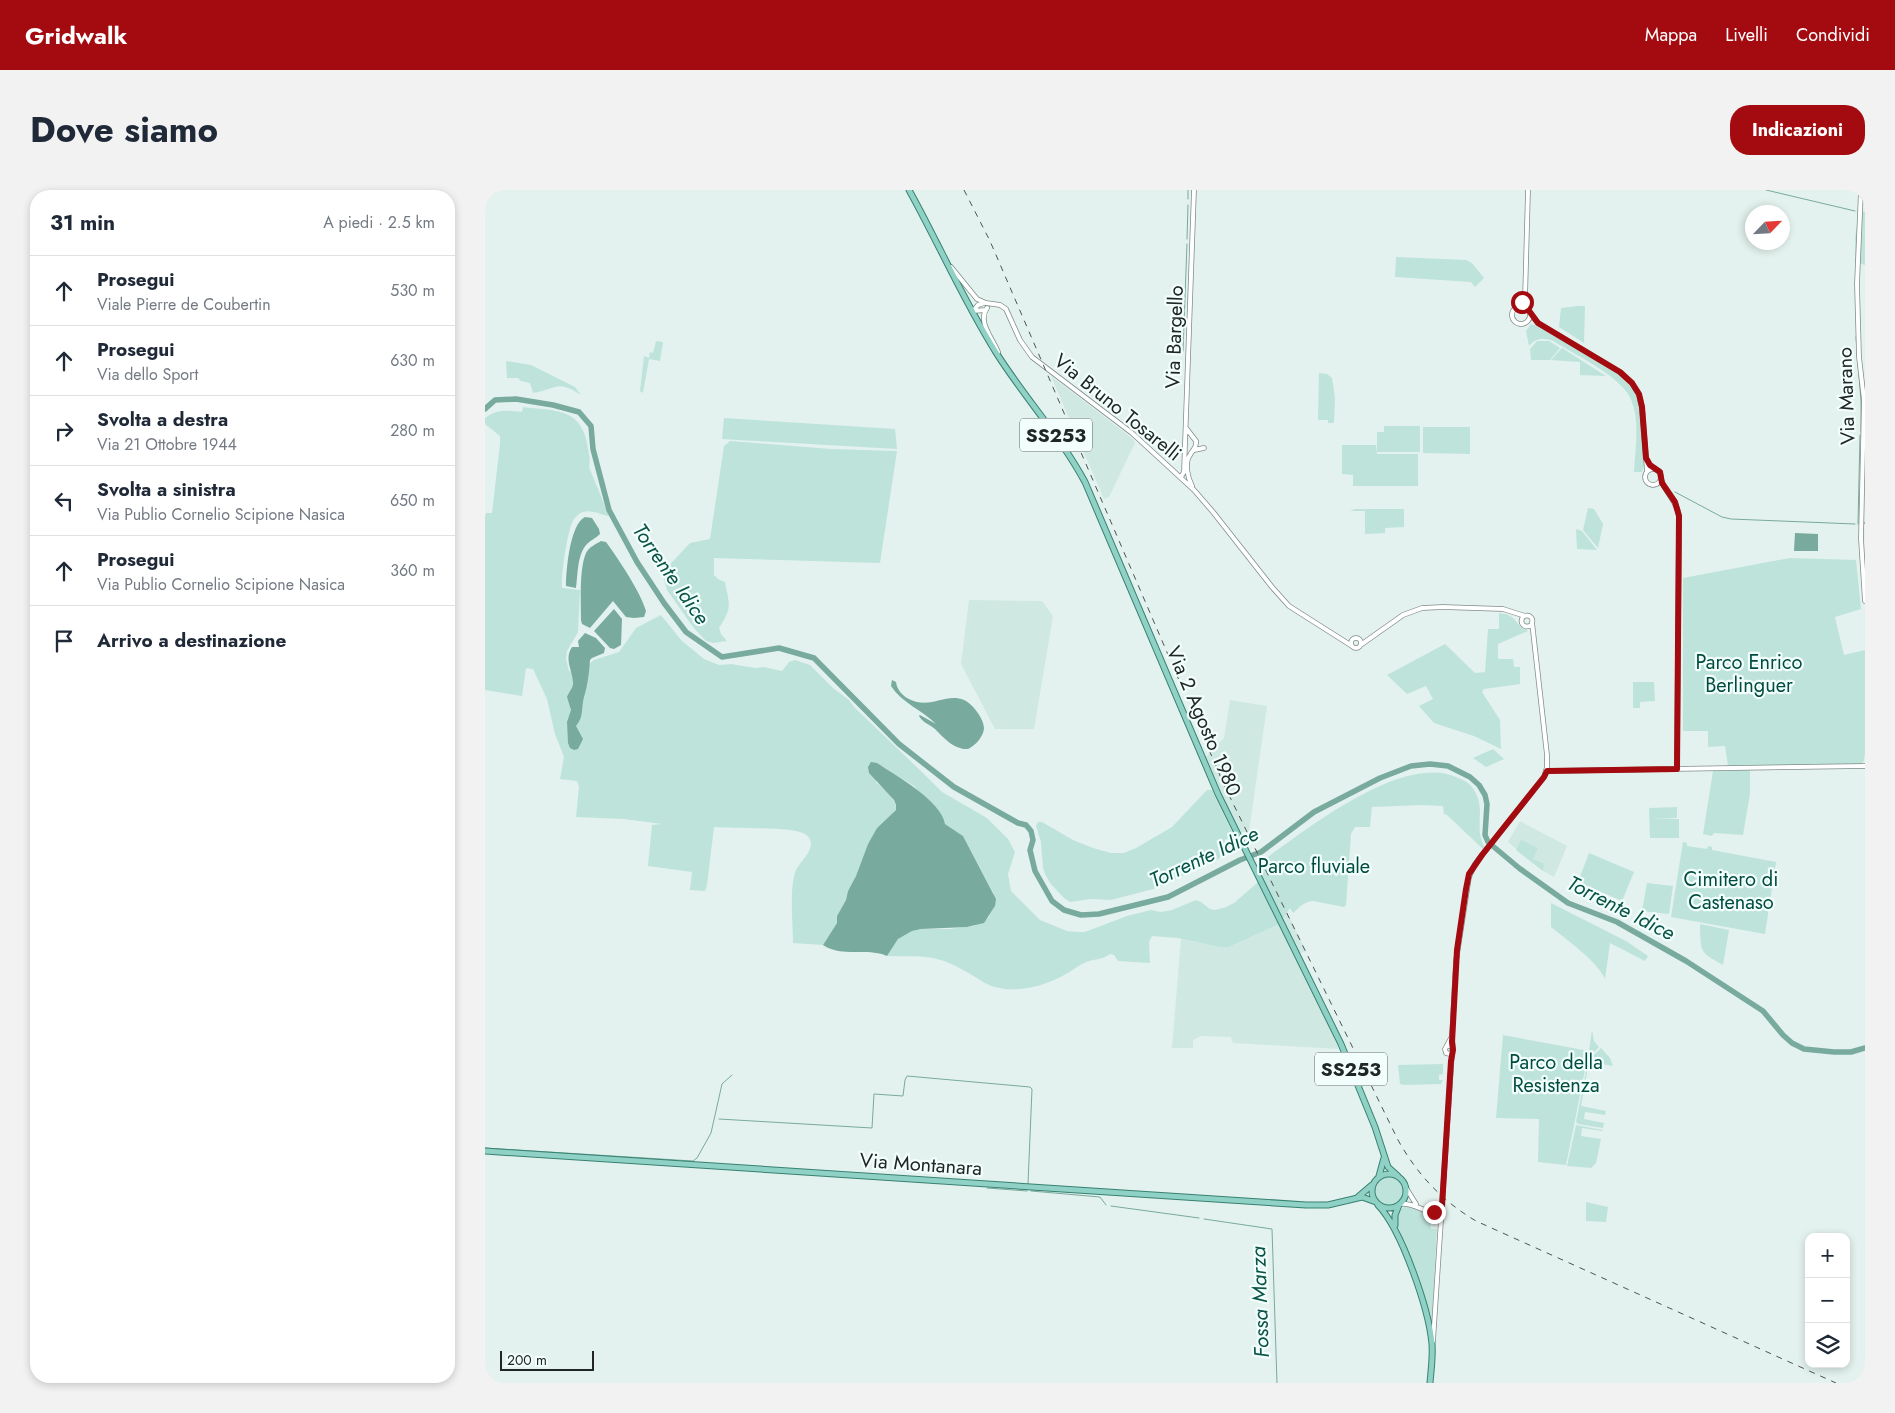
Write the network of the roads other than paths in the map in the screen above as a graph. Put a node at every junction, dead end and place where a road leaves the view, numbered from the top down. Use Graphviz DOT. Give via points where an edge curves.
graph roads {
  1 [pos="909,190"];
  2 [pos="1193,190"];
  3 [pos="1528,190"];
  4 [pos="1861,190"];
  5 [pos="946,260"];
  6 [pos="1525,299"];
  7 [pos="987,306"];
  8 [pos="1519,306"];
  9 [pos="1527,308"];
  10 [pos="973,311"];
  11 [pos="1530,314"];
  12 [pos="1528,321"];
  13 [pos="1538,323"];
  14 [pos="1003,364"];
  15 [pos="1186,426"];
  16 [pos="1204,448"];
  17 [pos="1194,450"];
  18 [pos="1647,459"];
  19 [pos="1654,469"];
  20 [pos="1647,471"];
  21 [pos="1188,473"];
  22 [pos="1181,477"];
  23 [pos="1661,479"];
  24 [pos="1655,484"];
  25 [pos="1665,488"];
  26 [pos="1194,490"];
  27 [pos="1865,601"];
  28 [pos="1510,611"];
  29 [pos="1525,616"];
  30 [pos="1521,622"];
  31 [pos="1532,622"];
  32 [pos="1525,626"];
  33 [pos="1338,636"];
  34 [pos="1371,636"];
  35 [pos="1356,638"];
  36 [pos="1535,640"];
  37 [pos="1361,644"];
  38 [pos="1352,646"];
  39 [pos="1865,766"];
  40 [pos="1677,769"];
  41 [pos="1547,771"];
  42 [pos="1452,1037"];
  43 [pos="1448,1046"];
  44 [pos="1453,1050"];
  45 [pos="1446,1053"];
  46 [pos="1450,1067"];
  47 [pos="485,1151"];
  48 [pos="1384,1157"];
  49 [pos="1398,1176"];
  50 [pos="1379,1177"];
  51 [pos="1374,1182"];
  52 [pos="1406,1188"];
  53 [pos="1355,1198"];
  54 [pos="1377,1204"];
  55 [pos="1400,1205"];
  56 [pos="1417,1206"];
  57 [pos="1442,1206"];
  58 [pos="1395,1228"];
  59 [pos="1432,1356"];
  60 [pos="1430,1383"];
  1 -- 5 [label="main road, SS253"];
  2 -- 15 [label="street, Via Bargello"];
  3 -- 6 [label="street"];
  4 -- 27 [label="street, Via Marano" via="1857,284 1864,400 1861,538"];
  5 -- 7 [label="street" via="972,294"];
  5 -- 10 [label="main road, SS253"];
  6 -- 8 [label="street"];
  6 -- 9 [label="street"];
  7 -- 10 [label="street" via="978,305"];
  7 -- 14 [label="street" via="983,320"];
  7 -- 22 [label="street, Via Bruno Tosarelli" via="1000,305 1006,309 1032,358 1131,433"];
  8 -- 9 [label="street"];
  8 -- 12 [label="street" via="1512,312 1513,320 1521,325"];
  9 -- 11 [label="street"];
  10 -- 14 [label="main road, Via 2 Agosto 1980 / SS253"];
  11 -- 12 [label="street"];
  11 -- 13 [label="street"];
  12 -- 13 [label="street"];
  13 -- 18 [label="street" via="1620,372 1632,383 1642,407"];
  14 -- 48 [label="main road, Via 2 Agosto 1980 / SS253" via="1061,443 1085,482 1214,784 1341,1044"];
  15 -- 17 [label="street" via="1196,441"];
  15 -- 22 [label="street, Via Bargello"];
  16 -- 17 [label="street"];
  17 -- 21 [label="street" via="1188,459"];
  18 -- 19 [label="street"];
  18 -- 20 [label="street"];
  19 -- 20 [label="street"];
  19 -- 23 [label="street" via="1660,472"];
  20 -- 24 [label="street" via="1646,481"];
  21 -- 22 [label="street"];
  21 -- 26 [label="street"];
  22 -- 26 [label="street, Via Bruno Tosarelli"];
  23 -- 24 [label="street"];
  23 -- 25 [label="street"];
  24 -- 25 [label="street"];
  25 -- 40 [label="street" via="1675,502 1679,516"];
  26 -- 33 [label="street, Via Bruno Tosarelli" via="1289,606"];
  28 -- 29 [label="street, Via Bruno Tosarelli"];
  28 -- 30 [label="street"];
  28 -- 34 [label="street, Via Bruno Tosarelli" via="1422,608 1403,615"];
  29 -- 30 [label="street"];
  29 -- 31 [label="street" via="1530,616"];
  30 -- 32 [label="street"];
  31 -- 32 [label="street"];
  31 -- 36 [label="street"];
  32 -- 36 [label="street"];
  33 -- 35 [label="street, Via Bruno Tosarelli"];
  33 -- 38 [label="street, Via Bruno Tosarelli"];
  34 -- 35 [label="street, Via Bruno Tosarelli"];
  34 -- 37 [label="street, Via Bruno Tosarelli"];
  35 -- 37 [label="street"];
  35 -- 38 [label="street" via="1351,641"];
  36 -- 41 [label="street"];
  37 -- 38 [label="street" via="1357,648"];
  39 -- 40 [label="street"];
  40 -- 41 [label="street"];
  41 -- 42 [label="street" via="1469,874 1455,969"];
  42 -- 43 [label="street"];
  42 -- 44 [label="street"];
  43 -- 44 [label="street"];
  43 -- 45 [label="street"];
  44 -- 45 [label="street"];
  44 -- 46 [label="street"];
  45 -- 46 [label="street"];
  46 -- 57 [label="street"];
  47 -- 53 [label="main road, Via Montanara" via="1306,1205 1328,1205"];
  48 -- 49 [label="main road, Via 2 Agosto 1980 / SS253" via="1388,1167"];
  48 -- 50 [label="main road"];
  49 -- 50 [label="main road" via="1388,1173"];
  49 -- 52 [label="main road, SS253"];
  50 -- 51 [label="main road"];
  51 -- 53 [label="main road, Via Montanara"];
  51 -- 54 [label="main road" via="1372,1195"];
  52 -- 55 [label="main road"];
  52 -- 56 [label="street"];
  53 -- 54 [label="main road, Via Montanara" via="1363,1197"];
  54 -- 55 [label="main road" via="1387,1208"];
  54 -- 58 [label="main road"];
  55 -- 56 [label="street"];
  55 -- 58 [label="main road" via="1395,1215"];
  56 -- 57 [label="street" via="1434,1212"];
  57 -- 59 [label="street"];
  58 -- 59 [label="main road" via="1424,1306"];
  59 -- 60 [label="main road"];
}
